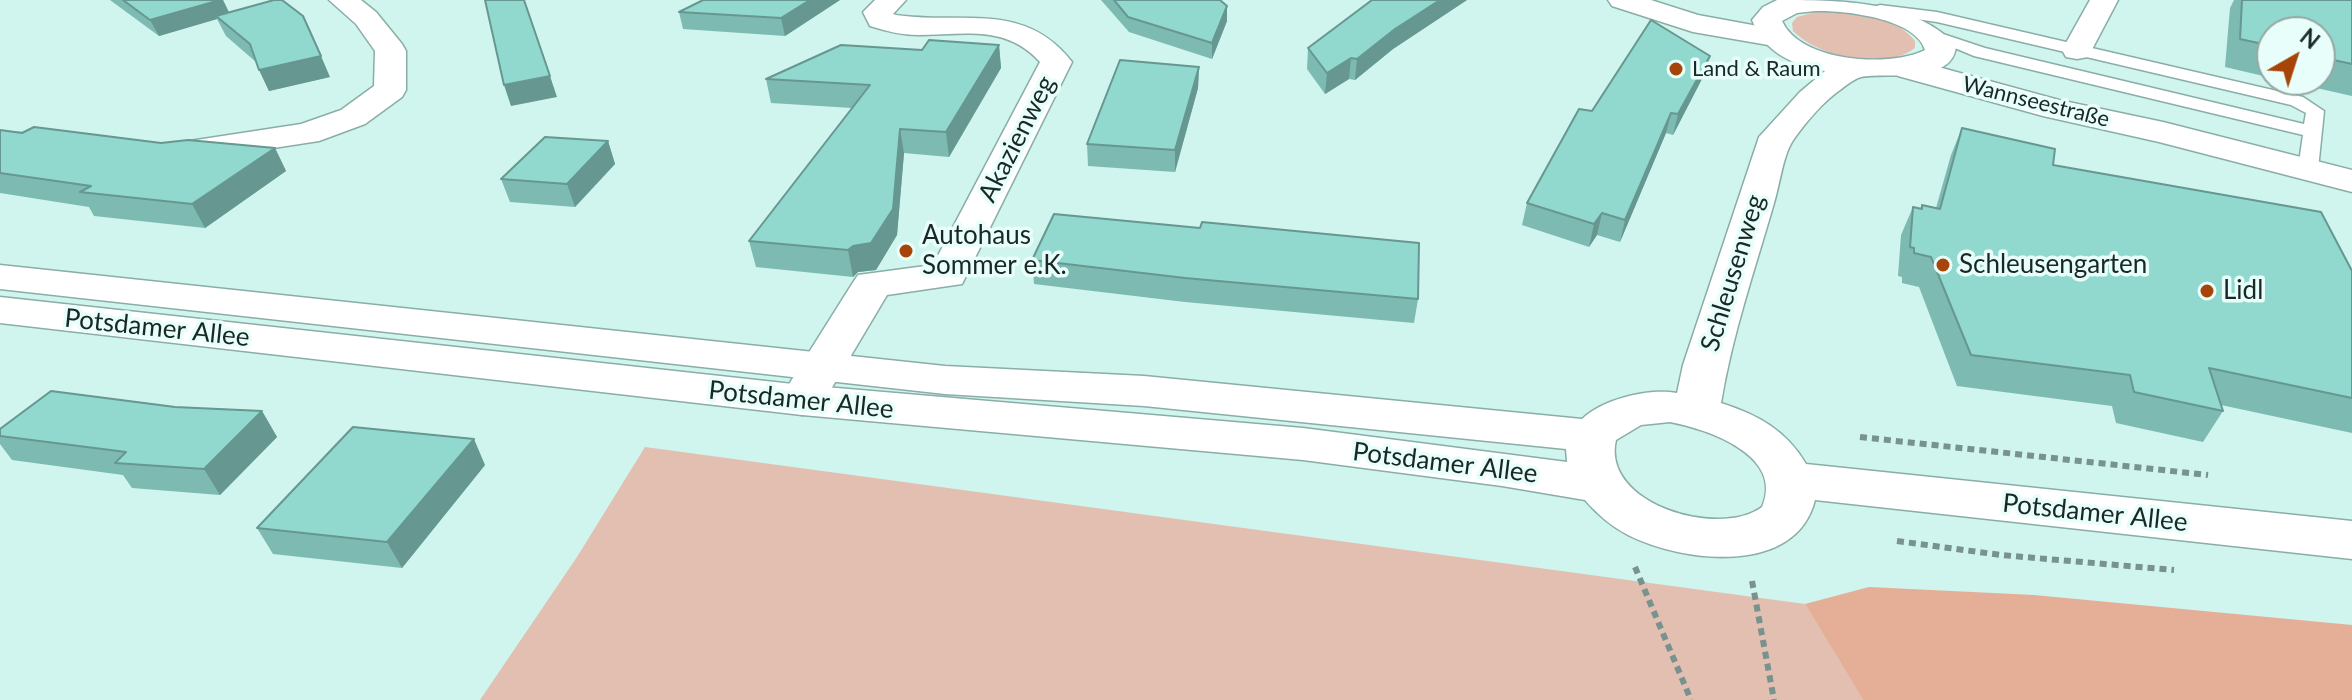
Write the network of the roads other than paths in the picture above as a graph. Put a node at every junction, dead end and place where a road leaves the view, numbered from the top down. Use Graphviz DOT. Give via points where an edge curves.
graph roads {
  1 [pos="343,0"];
  2 [pos="892,0"];
  3 [pos="928,0"];
  4 [pos="2104,0"];
  5 [pos="1627,1"];
  6 [pos="1829,1"];
  7 [pos="1880,10"];
  8 [pos="983,23"];
  9 [pos="1965,24"];
  10 [pos="1783,38"];
  11 [pos="1937,45"];
  12 [pos="2077,50"];
  13 [pos="1855,68"];
  14 [pos="1909,69"];
  15 [pos="2163,132"];
  16 [pos="2313,132"];
  17 [pos="1776,137"];
  18 [pos="182,151"];
  19 [pos="2308,169"];
  20 [pos="2352,181"];
  21 [pos="0,277"];
  22 [pos="0,310"];
  23 [pos="813,384"];
  24 [pos="1696,411"];
  25 [pos="1598,460"];
  26 [pos="1790,480"];
  27 [pos="2352,540"];
  1 -- 18 [label="street" via="366,18 391,51 390,90 353,117 307,134"];
  2 -- 8 [label="street, Akazienweg" via="878,12 880,20 899,27"];
  3 -- 8 [label="street, Akazienweg"];
  4 -- 12 [label="street"];
  5 -- 10 [label="street" via="1693,23"];
  6 -- 7 [label="street, Wannseestraße"];
  6 -- 10 [label="street, Wannseestraße"];
  7 -- 9 [label="lane"];
  7 -- 11 [label="street, Wannseestraße" via="1903,17"];
  8 -- 23 [label="street, Akazienweg" via="1040,43 1056,62 1051,75 948,275 873,284"];
  9 -- 11 [label="lane"];
  9 -- 12 [label="lane"];
  10 -- 13 [label="street"];
  10 -- 17 [label="street, Schleusenweg" via="1771,118"];
  11 -- 14 [label="street" via="1929,64"];
  11 -- 15 [label="street, Wannseestraße" via="1988,75"];
  11 -- 16 [label="lane"];
  12 -- 16 [label="lane" via="2297,101 2315,111"];
  13 -- 14 [label="street"];
  13 -- 17 [label="street, Schleusenweg" via="1816,90"];
  14 -- 15 [label="street, Wannseestraße"];
  15 -- 19 [label="street, Wannseestraße"];
  16 -- 19 [label="lane"];
  17 -- 24 [label="street, Schleusenweg" via="1705,365"];
  19 -- 20 [label="street, Wannseestraße"];
  21 -- 23 [label="street, Potsdamer Allee"];
  22 -- 23 [label="street, Potsdamer Allee"];
  23 -- 25 [label="street, Potsdamer Allee" via="931,413 1133,428 1503,467"];
  24 -- 25 [label="street" via="1670,407 1622,413 1605,423"];
  24 -- 26 [label="street" via="1757,438 1778,458"];
  25 -- 26 [label="street" via="1623,507 1653,525 1689,536 1725,539 1757,534 1780,521 1791,502"];
  26 -- 27 [label="street, Potsdamer Allee"];
}
